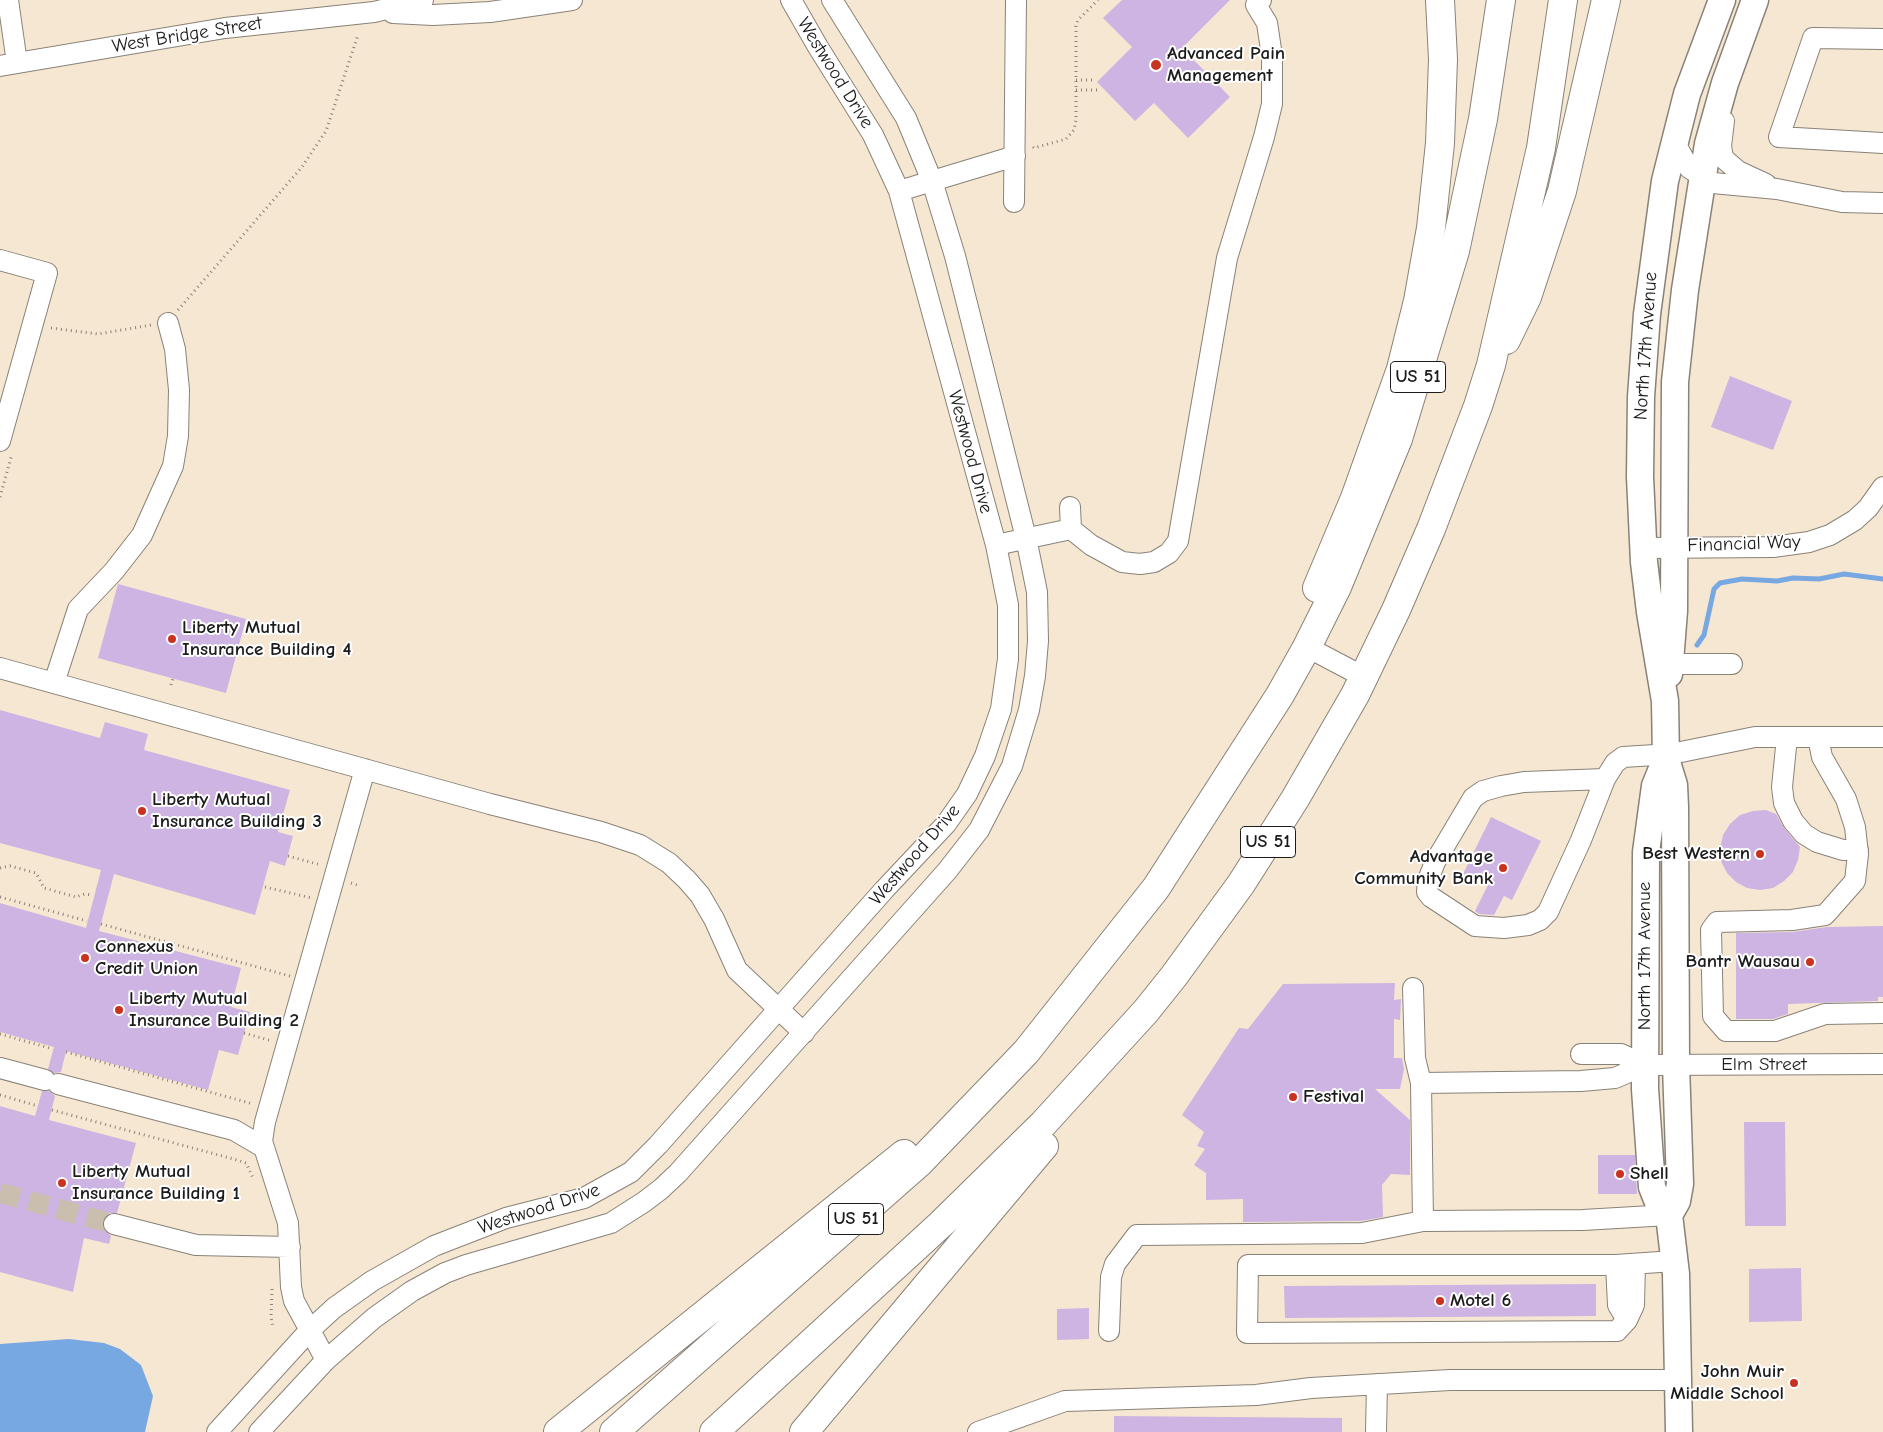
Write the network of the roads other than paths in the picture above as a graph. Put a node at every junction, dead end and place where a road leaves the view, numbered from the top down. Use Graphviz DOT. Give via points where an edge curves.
graph roads {
  1 [pos="8,0"];
  2 [pos="423,0"];
  3 [pos="572,0"];
  4 [pos="791,0"];
  5 [pos="832,0"];
  6 [pos="844,0"];
  7 [pos="1016,0"];
  8 [pos="1261,0"];
  9 [pos="1440,0"];
  10 [pos="1502,0"];
  11 [pos="1563,0"];
  12 [pos="1606,0"];
  13 [pos="1722,0"];
  14 [pos="1755,0"];
  15 [pos="374,12"];
  16 [pos="854,34"];
  17 [pos="1883,39"];
  18 [pos="8,65"];
  19 [pos="1722,92"];
  20 [pos="1674,141"];
  21 [pos="1883,143"];
  22 [pos="1015,156"];
  23 [pos="1701,178"];
  24 [pos="932,181"];
  25 [pos="1777,189"];
  26 [pos="900,191"];
  27 [pos="1014,202"];
  28 [pos="1883,203"];
  29 [pos="0,260"];
  30 [pos="168,323"];
  31 [pos="1491,364"];
  32 [pos="0,441"];
  33 [pos="1883,487"];
  34 [pos="1070,507"];
  35 [pos="1071,529"];
  36 [pos="1026,538"];
  37 [pos="996,544"];
  38 [pos="1673,547"];
  39 [pos="1643,548"];
  40 [pos="1307,648"];
  41 [pos="1670,664"];
  42 [pos="1732,664"];
  43 [pos="0,668"];
  44 [pos="1364,677"];
  45 [pos="54,683"];
  46 [pos="1665,701"];
  47 [pos="1258,728"];
  48 [pos="1787,737"];
  49 [pos="1818,737"];
  50 [pos="1883,737"];
  51 [pos="1666,757"];
  52 [pos="365,769"];
  53 [pos="1605,779"];
  54 [pos="1858,850"];
  55 [pos="1078,988"];
  56 [pos="1412,988"];
  57 [pos="1157,998"];
  58 [pos="778,1011"];
  59 [pos="1883,1014"];
  60 [pos="804,1033"];
  61 [pos="1581,1054"];
  62 [pos="1883,1064"];
  63 [pos="1645,1065"];
  64 [pos="1676,1065"];
  65 [pos="0,1068"];
  66 [pos="1421,1083"];
  67 [pos="256,1153"];
  68 [pos="1669,1215"];
  69 [pos="1423,1221"];
  70 [pos="114,1224"];
  71 [pos="290,1247"];
  72 [pos="1674,1261"];
  73 [pos="1626,1264"];
  74 [pos="309,1331"];
  75 [pos="1109,1331"];
  76 [pos="326,1360"];
  77 [pos="1679,1380"];
  78 [pos="1377,1384"];
  79 [pos="217,1432"];
  80 [pos="259,1432"];
  81 [pos="558,1432"];
  82 [pos="614,1432"];
  83 [pos="714,1432"];
  84 [pos="804,1432"];
  85 [pos="978,1432"];
  86 [pos="1376,1432"];
  87 [pos="1679,1432"];
  1 -- 18 [label="street"];
  2 -- 15 [label="street, West Bridge Street"];
  3 -- 15 [label="street, West Bridge Street" via="514,10 452,15"];
  4 -- 26 [label="street, Westwood Drive" via="874,135"];
  5 -- 16 [label="street, Westwood Drive"];
  6 -- 16 [label="street"];
  7 -- 22 [label="street"];
  8 -- 35 [label="street" via="1256,5 1267,23 1271,41 1272,104 1226,264 1178,542 1162,558 1147,564 1134,564 1102,552"];
  9 -- 47 [label="highway" via="1440,143 1431,228 1418,301 1401,369 1355,498"];
  10 -- 40 [label="highway, US 51" via="1468,195 1423,361 1369,514"];
  11 -- 31 [label="highway, US 51" via="1541,148"];
  12 -- 31 [label="highway" via="1574,147 1552,223 1522,310"];
  13 -- 20 [label="main road, North 17th Avenue" via="1691,81"];
  14 -- 19 [label="main road, North 17th Avenue"];
  15 -- 18 [label="street, West Bridge Street" via="225,28"];
  16 -- 24 [label="street, Westwood Drive" via="906,118"];
  17 -- 21 [label="street" via="1813,38 1778,137"];
  19 -- 23 [label="main road, North 17th Avenue"];
  19 -- 25 [label="street" via="1723,158 1738,171"];
  20 -- 23 [label="street" via="1687,165"];
  20 -- 39 [label="main road, North 17th Avenue" via="1659,213 1644,341 1640,444"];
  22 -- 24 [label="street"];
  22 -- 27 [label="street"];
  23 -- 25 [label="street" via="1724,185"];
  23 -- 38 [label="main road, North 17th Avenue" via="1675,370"];
  24 -- 26 [label="street"];
  24 -- 36 [label="street, Westwood Drive" via="955,256"];
  25 -- 28 [label="street" via="1842,202"];
  26 -- 37 [label="street, Westwood Drive"];
  29 -- 32 [label="street" via="46,273 40,324"];
  30 -- 45 [label="street" via="175,349 178,390 176,449 171,473 142,535 78,609"];
  31 -- 44 [label="highway, US 51" via="1431,529"];
  33 -- 38 [label="street, Financial Way" via="1855,520 1830,535 1809,542 1773,546"];
  34 -- 35 [label="street"];
  35 -- 36 [label="street"];
  36 -- 37 [label="street"];
  36 -- 60 [label="street, Westwood Drive" via="1038,602 1037,660 1025,728 1005,783 984,822 962,853"];
  37 -- 58 [label="street, Westwood Drive" via="1008,605 1008,659 1001,709 985,756 967,794 946,824"];
  38 -- 39 [label="street, Financial Way"];
  38 -- 41 [label="main road, North 17th Avenue" via="1674,611"];
  39 -- 46 [label="main road, North 17th Avenue"];
  40 -- 44 [label="street"];
  40 -- 47 [label="highway, US 51"];
  41 -- 42 [label="street"];
  41 -- 46 [label="main road, North 17th Avenue"];
  43 -- 45 [label="street"];
  44 -- 57 [label="highway, US 51" via="1268,843"];
  45 -- 52 [label="street"];
  46 -- 51 [label="main road, North 17th Avenue"];
  47 -- 55 [label="highway, US 51" via="1156,888"];
  48 -- 49 [label="street"];
  48 -- 51 [label="street" via="1740,739"];
  48 -- 54 [label="street" via="1782,787 1784,803 1793,820 1804,834 1817,842"];
  49 -- 50 [label="street"];
  49 -- 54 [label="street" via="1822,757 1850,808"];
  51 -- 53 [label="street" via="1623,757"];
  51 -- 63 [label="main road, North 17th Avenue" via="1655,786 1646,852"];
  51 -- 64 [label="main road, North 17th Avenue" via="1674,785 1675,815"];
  52 -- 58 [label="street" via="608,834 655,853 700,896 737,970"];
  52 -- 67 [label="street"];
  53 -- 53 [label="street" via="1548,912 1540,920 1504,928 1475,926 1427,892 1435,862 1474,798 1483,792 1524,782"];
  54 -- 59 [label="street" via="1855,881 1825,915 1792,920 1717,922 1711,930 1713,1016 1726,1031 1775,1031 1825,1014"];
  55 -- 81 [label="highway" via="929,1133"];
  55 -- 82 [label="highway, US 51" via="1020,1058 940,1142"];
  56 -- 66 [label="street" via="1414,1058"];
  57 -- 83 [label="highway, US 51" via="1043,1124 981,1186"];
  57 -- 84 [label="highway" via="1136,1037 1117,1061"];
  58 -- 60 [label="street"];
  58 -- 74 [label="street, Westwood Drive" via="631,1172 584,1198 506,1218 434,1246 372,1281"];
  60 -- 76 [label="street, Westwood Drive" via="678,1173 637,1207 597,1228 509,1251 445,1273 395,1302"];
  61 -- 63 [label="street" via="1620,1054"];
  62 -- 64 [label="street, Elm Street"];
  63 -- 64 [label="street, Elm Street"];
  63 -- 66 [label="street" via="1623,1076 1581,1081"];
  63 -- 68 [label="main road, North 17th Avenue" via="1652,1187 1658,1202"];
  64 -- 68 [label="main road, North 17th Avenue" via="1680,1184 1677,1201"];
  65 -- 67 [label="street" via="234,1130"];
  66 -- 69 [label="street"];
  67 -- 71 [label="street" via="283,1203"];
  68 -- 69 [label="street" via="1583,1220"];
  68 -- 72 [label="main road"];
  69 -- 75 [label="street" via="1362,1234 1137,1235 1115,1264 1111,1276"];
  70 -- 71 [label="street" via="203,1246"];
  71 -- 74 [label="street" via="292,1293"];
  72 -- 73 [label="street"];
  72 -- 77 [label="main road"];
  73 -- 73 [label="street" via="1634,1305 1617,1331 1247,1333 1248,1265"];
  74 -- 76 [label="street"];
  74 -- 79 [label="street, Westwood Drive"];
  76 -- 80 [label="street, Westwood Drive"];
  77 -- 78 [label="street" via="1450,1380"];
  77 -- 87 [label="main road"];
  78 -- 85 [label="street" via="1256,1395 1065,1401"];
  78 -- 86 [label="street"];
}
